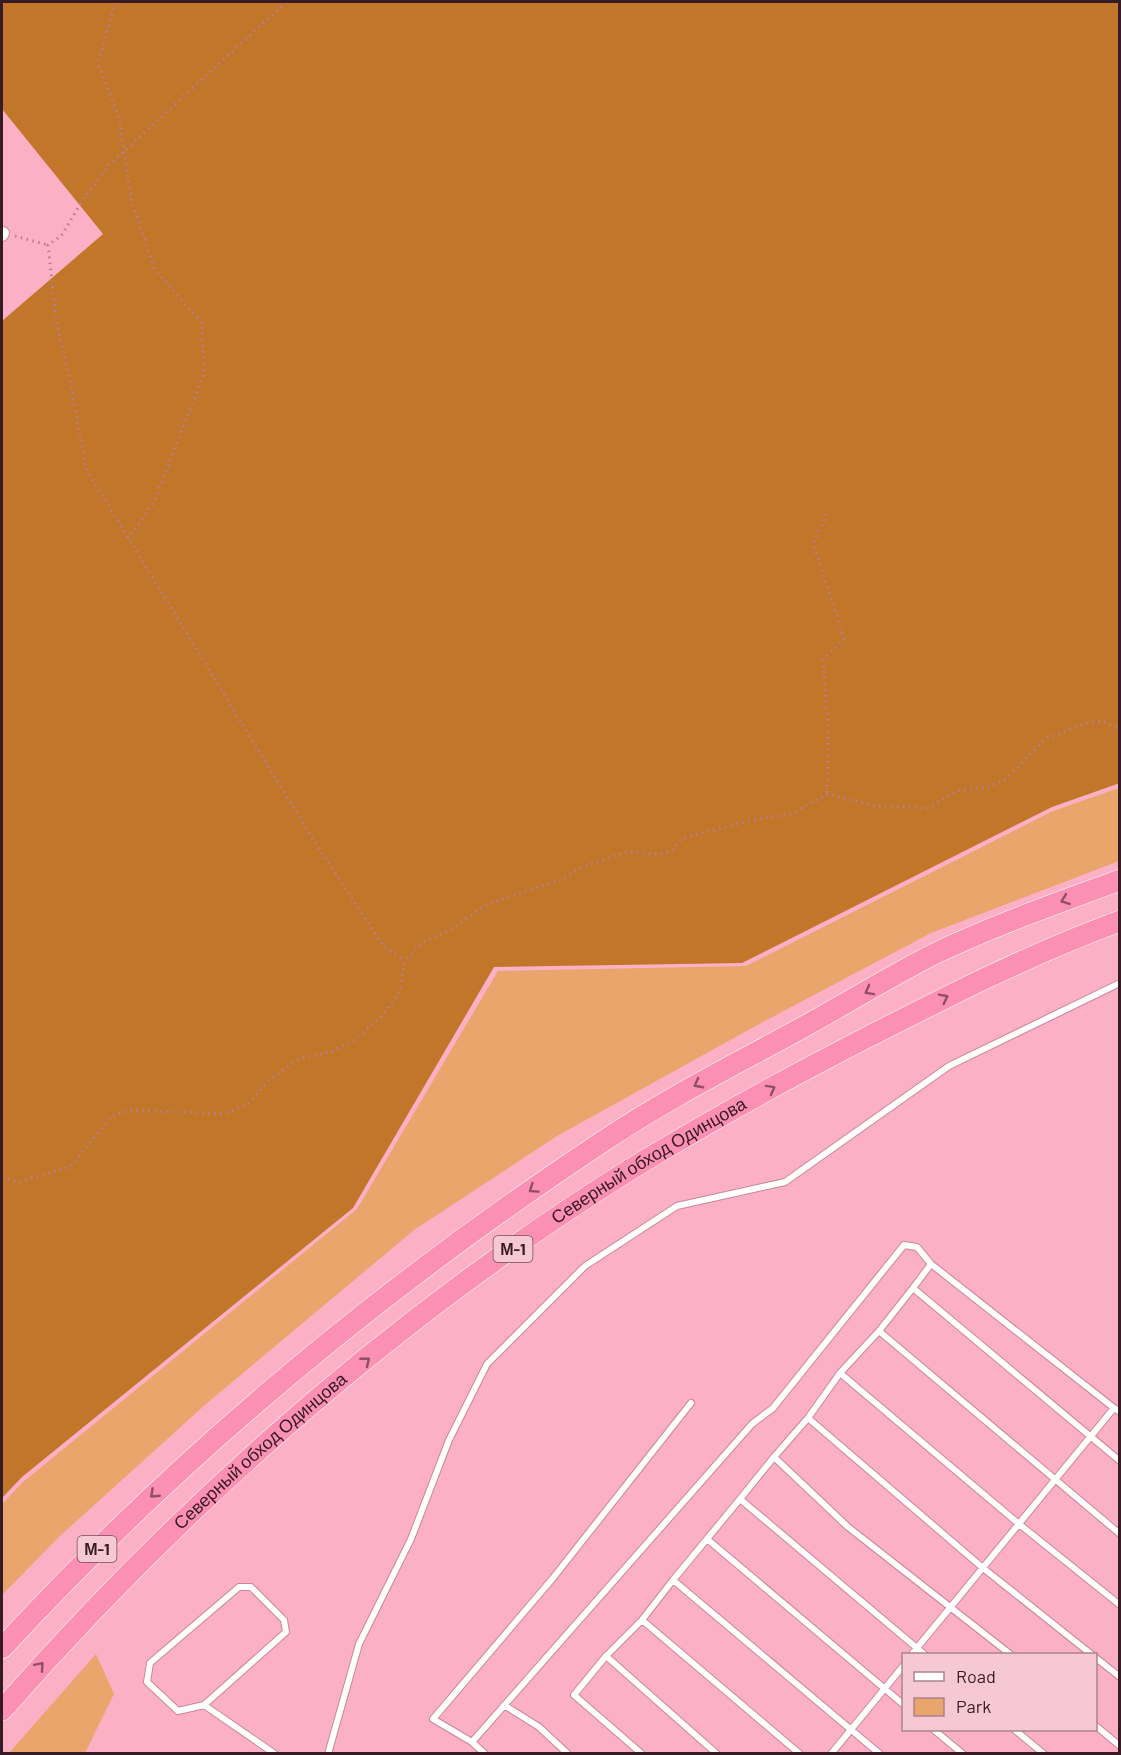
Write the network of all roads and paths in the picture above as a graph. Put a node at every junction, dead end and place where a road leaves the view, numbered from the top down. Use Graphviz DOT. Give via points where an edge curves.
graph roads {
  1 [pos="115,2"];
  2 [pos="286,2"];
  3 [pos="122,153"];
  4 [pos="2,234"];
  5 [pos="48,245"];
  6 [pos="827,514"];
  7 [pos="128,539"];
  8 [pos="1119,729"];
  9 [pos="827,794"];
  10 [pos="1119,880"];
  11 [pos="1119,921"];
  12 [pos="405,961"];
  13 [pos="1119,983"];
  14 [pos="2,1178"];
  15 [pos="931,1264"];
  16 [pos="913,1288"];
  17 [pos="879,1331"];
  18 [pos="840,1373"];
  19 [pos="691,1403"];
  20 [pos="1117,1410"];
  21 [pos="808,1418"];
  22 [pos="1091,1436"];
  23 [pos="774,1457"];
  24 [pos="1119,1461"];
  25 [pos="1055,1480"];
  26 [pos="740,1498"];
  27 [pos="1019,1524"];
  28 [pos="1119,1534"];
  29 [pos="706,1539"];
  30 [pos="983,1568"];
  31 [pos="674,1580"];
  32 [pos="1119,1605"];
  33 [pos="952,1606"];
  34 [pos="642,1620"];
  35 [pos="2,1648"];
  36 [pos="914,1652"];
  37 [pos="1009,1653"];
  38 [pos="1090,1653"];
  39 [pos="606,1656"];
  40 [pos="1097,1660"];
  41 [pos="902,1666"];
  42 [pos="1119,1677"];
  43 [pos="884,1689"];
  44 [pos="902,1704"];
  45 [pos="204,1705"];
  46 [pos="504,1705"];
  47 [pos="2,1710"];
  48 [pos="1097,1728"];
  49 [pos="851,1729"];
  50 [pos="935,1731"];
  51 [pos="1016,1731"];
  52 [pos="472,1742"];
  53 [pos="1119,1746"];
  54 [pos="275,1754"];
  55 [pos="328,1754"];
  56 [pos="485,1754"];
  57 [pos="568,1754"];
  58 [pos="642,1754"];
  59 [pos="717,1754"];
  60 [pos="800,1754"];
  61 [pos="831,1754"];
  62 [pos="880,1754"];
  63 [pos="963,1754"];
  64 [pos="1044,1754"];
  1 -- 3 [label="path" via="98,63 119,118"];
  2 -- 3 [label="path"];
  3 -- 5 [label="path" via="84,198 61,236"];
  3 -- 7 [label="path" via="131,199 155,270 202,323 204,373 154,502"];
  4 -- 5 [label="path"];
  5 -- 7 [label="path" via="56,320 86,469"];
  6 -- 9 [label="path" via="813,543 844,639 823,660 828,726"];
  7 -- 12 [label="path" via="322,853 384,947"];
  8 -- 9 [label="path" via="1102,721 1044,739 1006,780 956,791 929,808 877,806"];
  9 -- 12 [label="path" via="791,814 682,838 673,850 658,854 624,852 561,880 489,903 448,931 423,942"];
  10 -- 35 [label="highway, М-1, one-way" via="936,954 606,1138 377,1302 263,1395 130,1516"];
  47 -- 11 [label="highway, Северный обход Одинцова / М-1, one-way" via="73,1629 156,1545 287,1425 404,1329 512,1250 630,1170 815,1064 965,987 1057,944"];
  12 -- 14 [label="path" via="399,994 381,1017 354,1040 333,1051 299,1059 268,1081 248,1105 224,1114 131,1110 112,1116 70,1167 19,1182"];
  13 -- 55 [label="lane" via="949,1066 785,1182 677,1206 585,1266 487,1364 449,1440 411,1539 359,1644"];
  15 -- 16 [label="lane"];
  15 -- 20 [label="lane"];
  15 -- 46 [label="lane" via="917,1247 904,1245 773,1408 752,1424"];
  16 -- 17 [label="lane"];
  16 -- 22 [label="lane"];
  17 -- 18 [label="lane"];
  17 -- 25 [label="lane"];
  18 -- 21 [label="lane"];
  18 -- 27 [label="lane"];
  19 -- 52 [label="lane" via="553,1578 433,1719"];
  20 -- 22 [label="lane"];
  21 -- 23 [label="lane"];
  21 -- 30 [label="lane"];
  22 -- 24 [label="lane"];
  22 -- 25 [label="lane"];
  23 -- 26 [label="lane"];
  23 -- 33 [label="lane" via="848,1527"];
  25 -- 27 [label="lane"];
  25 -- 28 [label="lane"];
  26 -- 29 [label="lane"];
  26 -- 36 [label="lane"];
  27 -- 30 [label="lane"];
  27 -- 32 [label="lane"];
  29 -- 31 [label="lane"];
  29 -- 43 [label="lane"];
  30 -- 33 [label="lane"];
  30 -- 38 [label="lane"];
  31 -- 34 [label="lane"];
  31 -- 49 [label="lane"];
  33 -- 36 [label="lane"];
  33 -- 37 [label="lane"];
  34 -- 39 [label="lane"];
  34 -- 60 [label="lane"];
  39 -- 58 [label="lane" via="574,1695"];
  39 -- 59 [label="lane"];
  40 -- 42 [label="lane"];
  41 -- 43 [label="lane"];
  43 -- 44 [label="lane"];
  43 -- 49 [label="lane"];
  45 -- 45 [label="lane" via="178,1711 147,1682 150,1663 239,1587 251,1587 284,1620 286,1632"];
  45 -- 54 [label="lane"];
  46 -- 52 [label="lane"];
  46 -- 57 [label="lane" via="539,1727"];
  48 -- 53 [label="lane"];
  49 -- 61 [label="lane"];
  49 -- 62 [label="lane"];
  50 -- 63 [label="lane"];
  51 -- 64 [label="lane"];
  52 -- 56 [label="lane"];
}
